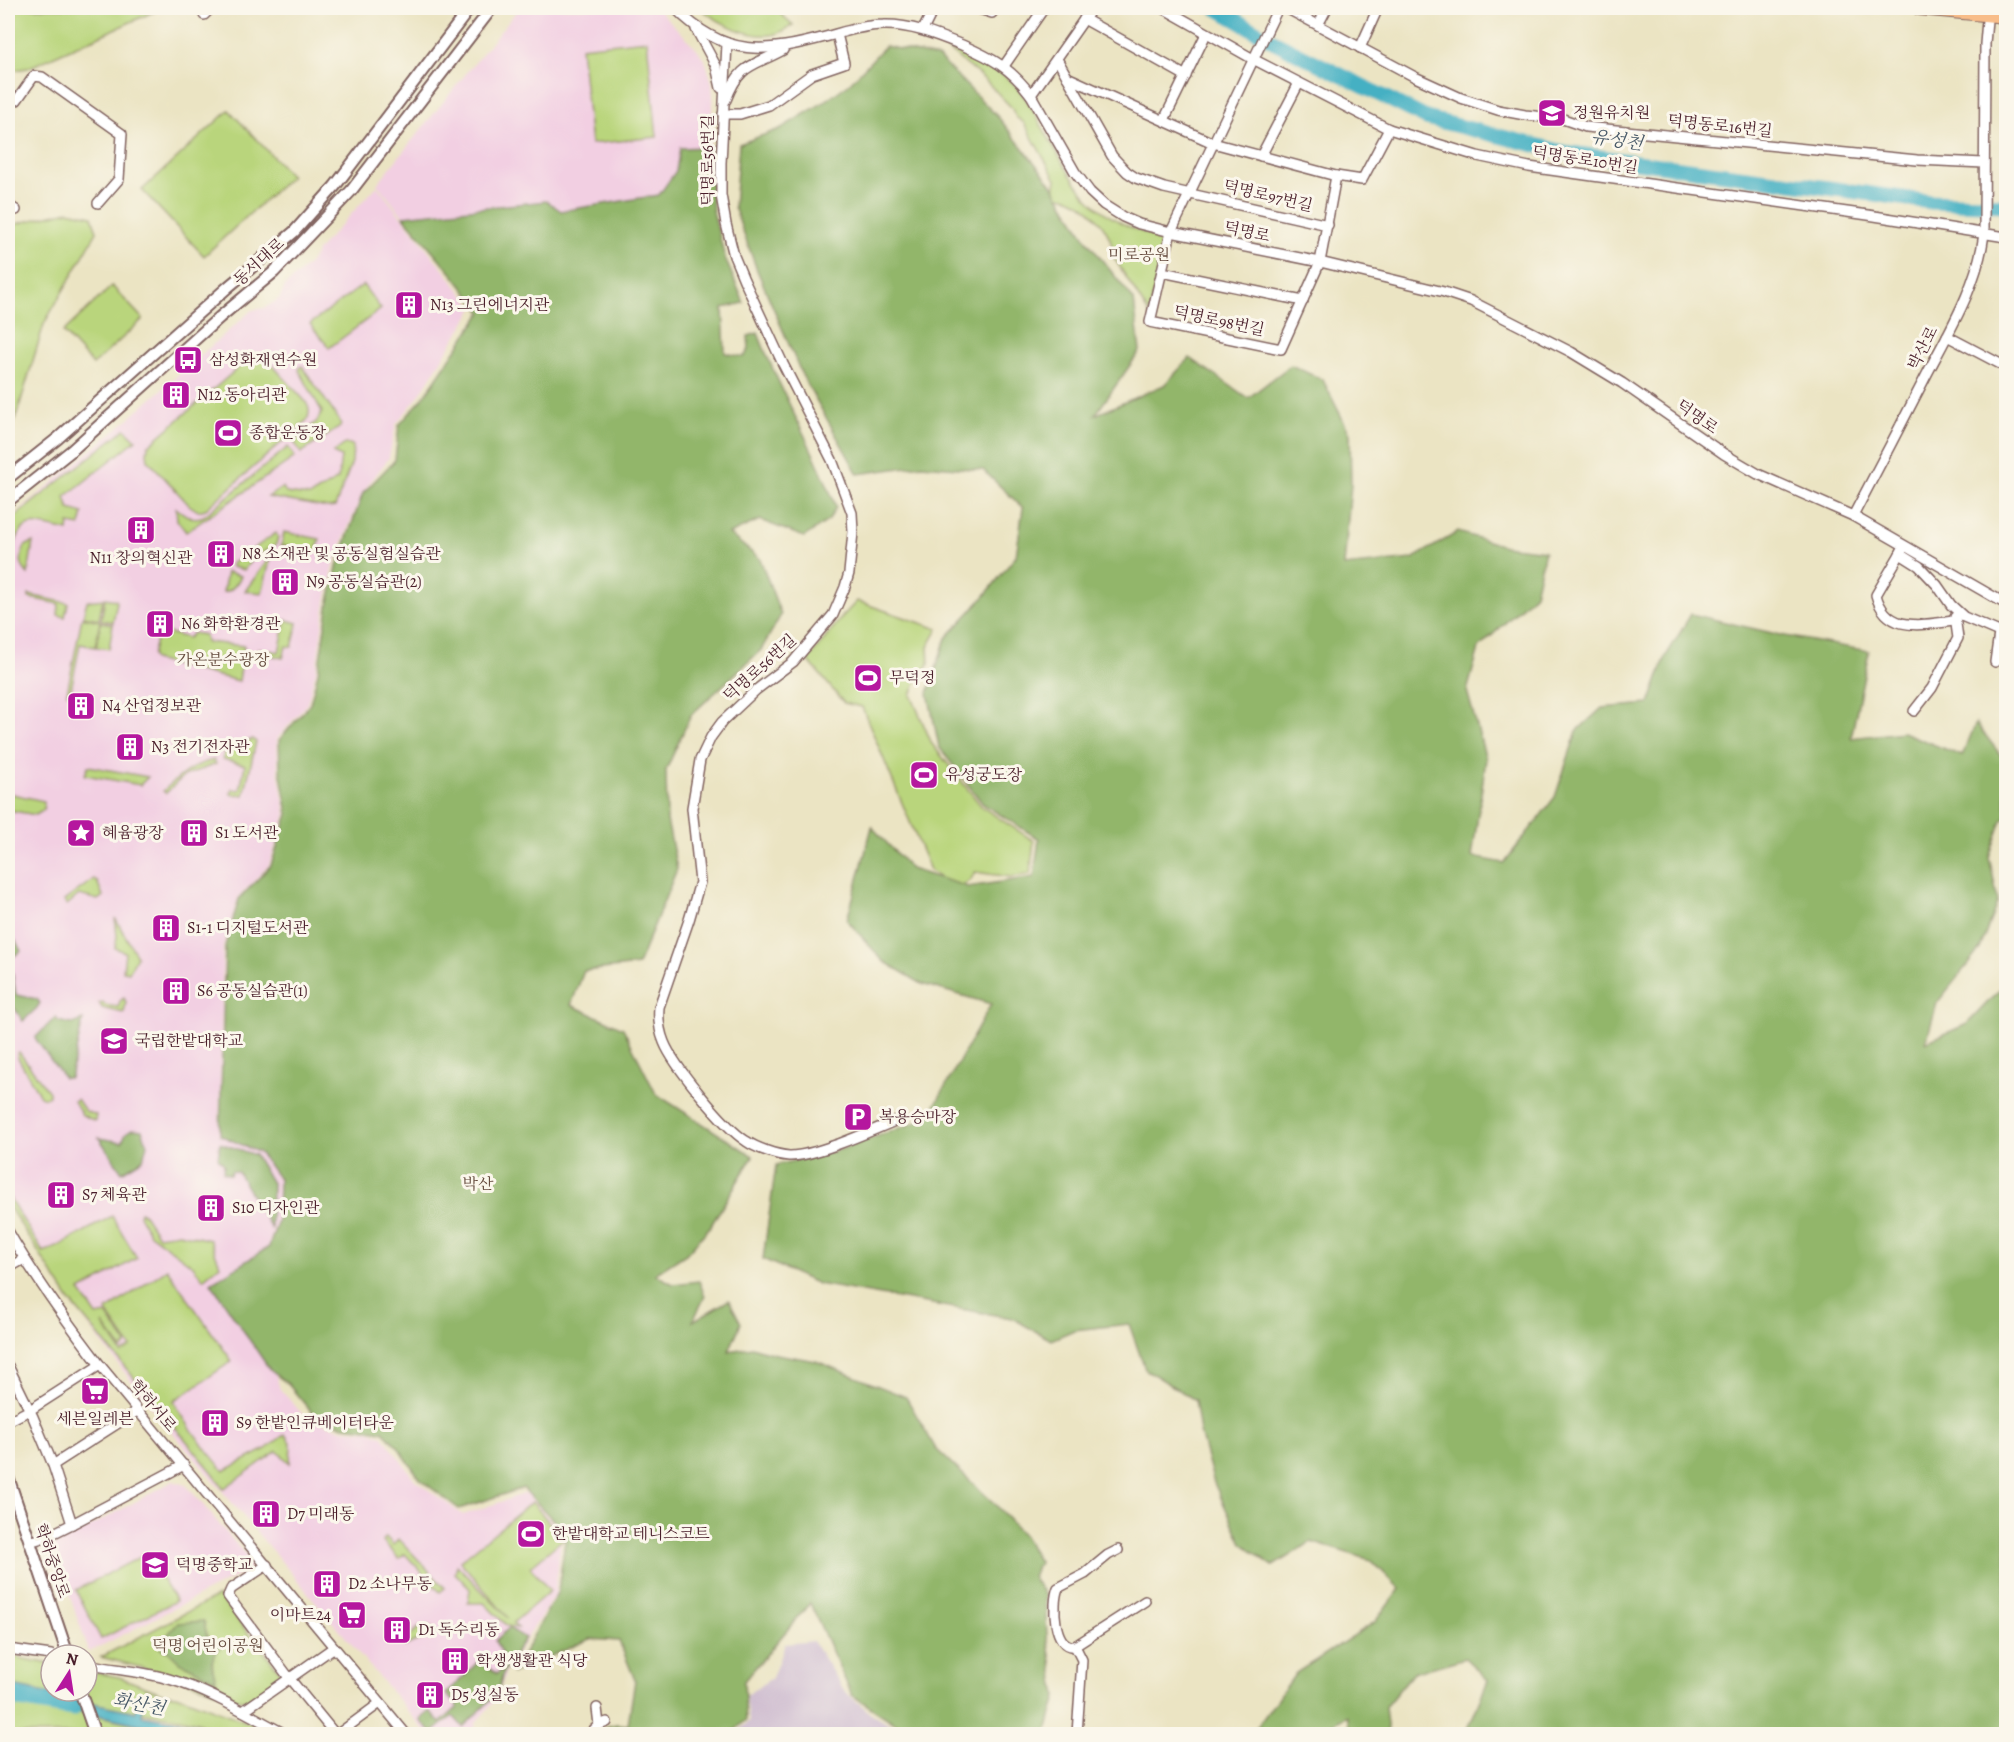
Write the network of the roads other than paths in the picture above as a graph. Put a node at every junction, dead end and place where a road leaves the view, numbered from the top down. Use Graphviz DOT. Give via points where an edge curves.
graph roads {
  1 [pos="470,8"];
  2 [pos="492,8"];
  3 [pos="675,8"];
  4 [pos="934,8"];
  5 [pos="976,8"];
  6 [pos="996,8"];
  7 [pos="1044,8"];
  8 [pos="1092,8"];
  9 [pos="1163,8"];
  10 [pos="1286,8"];
  11 [pos="1327,8"];
  12 [pos="1378,8"];
  13 [pos="1919,8"];
  14 [pos="1276,11"];
  15 [pos="1987,11"];
  16 [pos="2007,16"];
  17 [pos="1084,19"];
  18 [pos="1318,26"];
  19 [pos="696,28"];
  20 [pos="923,30"];
  21 [pos="837,34"];
  22 [pos="1206,34"];
  23 [pos="727,43"];
  24 [pos="789,47"];
  25 [pos="1360,48"];
  26 [pos="1254,56"];
  27 [pos="1057,59"];
  28 [pos="1004,66"];
  29 [pos="1186,76"];
  30 [pos="1067,77"];
  31 [pos="1299,83"];
  32 [pos="1031,94"];
  33 [pos="17,100"];
  34 [pos="723,111"];
  35 [pos="1164,120"];
  36 [pos="1389,129"];
  37 [pos="1213,143"];
  38 [pos="1262,156"];
  39 [pos="1984,163"];
  40 [pos="1336,176"];
  41 [pos="1189,193"];
  42 [pos="98,202"];
  43 [pos="1328,225"];
  44 [pos="1172,232"];
  45 [pos="1984,232"];
  46 [pos="2007,237"];
  47 [pos="1320,262"];
  48 [pos="1162,272"];
  49 [pos="1303,301"];
  50 [pos="1947,336"];
  51 [pos="2007,367"];
  52 [pos="8,478"];
  53 [pos="8,501"];
  54 [pos="1853,516"];
  55 [pos="1902,550"];
  56 [pos="2007,604"];
  57 [pos="1955,609"];
  58 [pos="1955,621"];
  59 [pos="2003,634"];
  60 [pos="1995,662"];
  61 [pos="1914,711"];
  62 [pos="902,1118"];
  63 [pos="8,1231"];
  64 [pos="24,1259"];
  65 [pos="8,1268"];
  66 [pos="100,1365"];
  67 [pos="8,1366"];
  68 [pos="30,1410"];
  69 [pos="137,1411"];
  70 [pos="8,1421"];
  71 [pos="52,1465"];
  72 [pos="184,1465"];
  73 [pos="8,1477"];
  74 [pos="72,1524"];
  75 [pos="29,1542"];
  76 [pos="1118,1550"];
  77 [pos="267,1565"];
  78 [pos="1145,1600"];
  79 [pos="64,1643"];
  80 [pos="1076,1646"];
  81 [pos="333,1648"];
  82 [pos="8,1649"];
  83 [pos="39,1653"];
  84 [pos="99,1666"];
  85 [pos="290,1679"];
  86 [pos="84,1703"];
  87 [pos="380,1703"];
  88 [pos="597,1708"];
  89 [pos="243,1711"];
  90 [pos="95,1734"];
  91 [pos="285,1734"];
  92 [pos="337,1734"];
  93 [pos="406,1734"];
  94 [pos="589,1734"];
  95 [pos="1077,1734"];
  1 -- 52 [label="street, 동서대로" via="335,186 294,232"];
  2 -- 53 [label="street, 동서대로" via="351,191 274,272 71,451"];
  3 -- 19 [label="street, 덕명로"];
  4 -- 20 [label="street"];
  5 -- 6 [label="street" via="992,13"];
  7 -- 28 [label="street"];
  8 -- 17 [label="street"];
  9 -- 22 [label="street, 덕명동로10번길"];
  10 -- 18 [label="street, 덕명동로16번길"];
  11 -- 18 [label="street"];
  12 -- 25 [label="street"];
  13 -- 15 [label="main road"];
  14 -- 26 [label="street"];
  15 -- 16 [label="main road"];
  15 -- 39 [label="street, 박산로"];
  17 -- 27 [label="street"];
  17 -- 29 [label="street"];
  18 -- 25 [label="street, 덕명동로16번길"];
  19 -- 23 [label="street, 덕명로"];
  19 -- 34 [label="street" via="716,66"];
  20 -- 21 [label="street, 덕명로" via="884,24"];
  20 -- 28 [label="street, 덕명로"];
  21 -- 24 [label="street, 덕명로"];
  21 -- 34 [label="street" via="844,63 812,74 769,105 740,114"];
  22 -- 26 [label="street, 덕명동로10번길"];
  22 -- 29 [label="street"];
  23 -- 24 [label="street, 덕명로" via="755,48"];
  23 -- 34 [label="street, 덕명로56번길"];
  24 -- 34 [label="street" via="744,70 731,87"];
  25 -- 39 [label="street, 덕명동로16번길" via="1436,88 1525,115 1714,140"];
  26 -- 31 [label="street, 덕명동로10번길"];
  26 -- 37 [label="street"];
  27 -- 30 [label="street, 덕명로97번길"];
  27 -- 32 [label="street"];
  28 -- 32 [label="street, 덕명로"];
  29 -- 35 [label="street"];
  30 -- 35 [label="street"];
  30 -- 41 [label="street, 덕명로97번길" via="1102,141 1127,172 1148,183"];
  31 -- 36 [label="street, 덕명동로10번길"];
  31 -- 38 [label="street"];
  32 -- 44 [label="street, 덕명로" via="1090,192 1123,217"];
  33 -- 42 [label="street" via="34,76 42,77 122,134 119,179"];
  34 -- 62 [label="street, 덕명로56번길" via="721,195 734,256 832,459 852,513 853,532 849,573 832,615 793,663 722,722 700,760 692,808 700,882 658,1007 658,1022 665,1044 695,1087 734,1131 762,1148 788,1156 807,1155"];
  35 -- 37 [label="street"];
  36 -- 40 [label="street" via="1362,180"];
  36 -- 45 [label="street, 덕명동로10번길" via="1477,156 1529,167"];
  37 -- 38 [label="street"];
  37 -- 41 [label="street"];
  38 -- 40 [label="street"];
  39 -- 45 [label="street, 박산로"];
  40 -- 43 [label="street, 덕명로97번길"];
  41 -- 43 [label="street, 덕명로97번길"];
  41 -- 44 [label="street"];
  43 -- 47 [label="street, 덕명로98번길"];
  44 -- 47 [label="street, 덕명로"];
  44 -- 48 [label="street, 덕명로98번길"];
  45 -- 46 [label="street, 덕명동로10번길"];
  45 -- 50 [label="street, 박산로" via="1976,274"];
  47 -- 49 [label="street, 덕명로98번길"];
  47 -- 54 [label="street, 덕명로" via="1444,292 1507,318 1622,383 1758,474"];
  48 -- 49 [label="street"];
  48 -- 49 [label="street, 덕명로98번길" via="1150,322 1281,350"];
  50 -- 51 [label="street"];
  50 -- 54 [label="street, 박산로"];
  54 -- 55 [label="street"];
  55 -- 56 [label="street"];
  55 -- 57 [label="street"];
  55 -- 58 [label="street" via="1876,595 1878,604 1897,623"];
  57 -- 58 [label="street"];
  57 -- 59 [label="street"];
  58 -- 61 [label="street" via="1958,638 1932,688"];
  59 -- 60 [label="street"];
  63 -- 64 [label="street, 학하서로"];
  64 -- 65 [label="street"];
  64 -- 66 [label="street, 학하서로"];
  66 -- 68 [label="street"];
  66 -- 69 [label="street, 학하서로"];
  67 -- 68 [label="street"];
  68 -- 70 [label="street"];
  68 -- 71 [label="street"];
  69 -- 71 [label="street"];
  69 -- 72 [label="street, 학하서로"];
  71 -- 74 [label="street"];
  72 -- 74 [label="street"];
  72 -- 77 [label="street, 학하서로"];
  73 -- 75 [label="street, 학하중앙로"];
  74 -- 75 [label="street"];
  75 -- 79 [label="street, 학하중앙로"];
  76 -- 80 [label="street" via="1058,1588 1054,1602 1059,1637 1065,1645"];
  77 -- 81 [label="street, 학하서로"];
  77 -- 85 [label="street" via="231,1589 228,1596"];
  78 -- 80 [label="street"];
  80 -- 95 [label="street" via="1082,1660"];
  81 -- 85 [label="street"];
  81 -- 87 [label="street, 학하서로"];
  82 -- 83 [label="street"];
  84 -- 89 [label="street" via="167,1678"];
  85 -- 89 [label="street"];
  85 -- 92 [label="street"];
  86 -- 90 [label="street"];
  87 -- 92 [label="street"];
  87 -- 93 [label="street, 학하서로"];
  88 -- 94 [label="street" via="603,1723"];
  89 -- 91 [label="street"];
}
